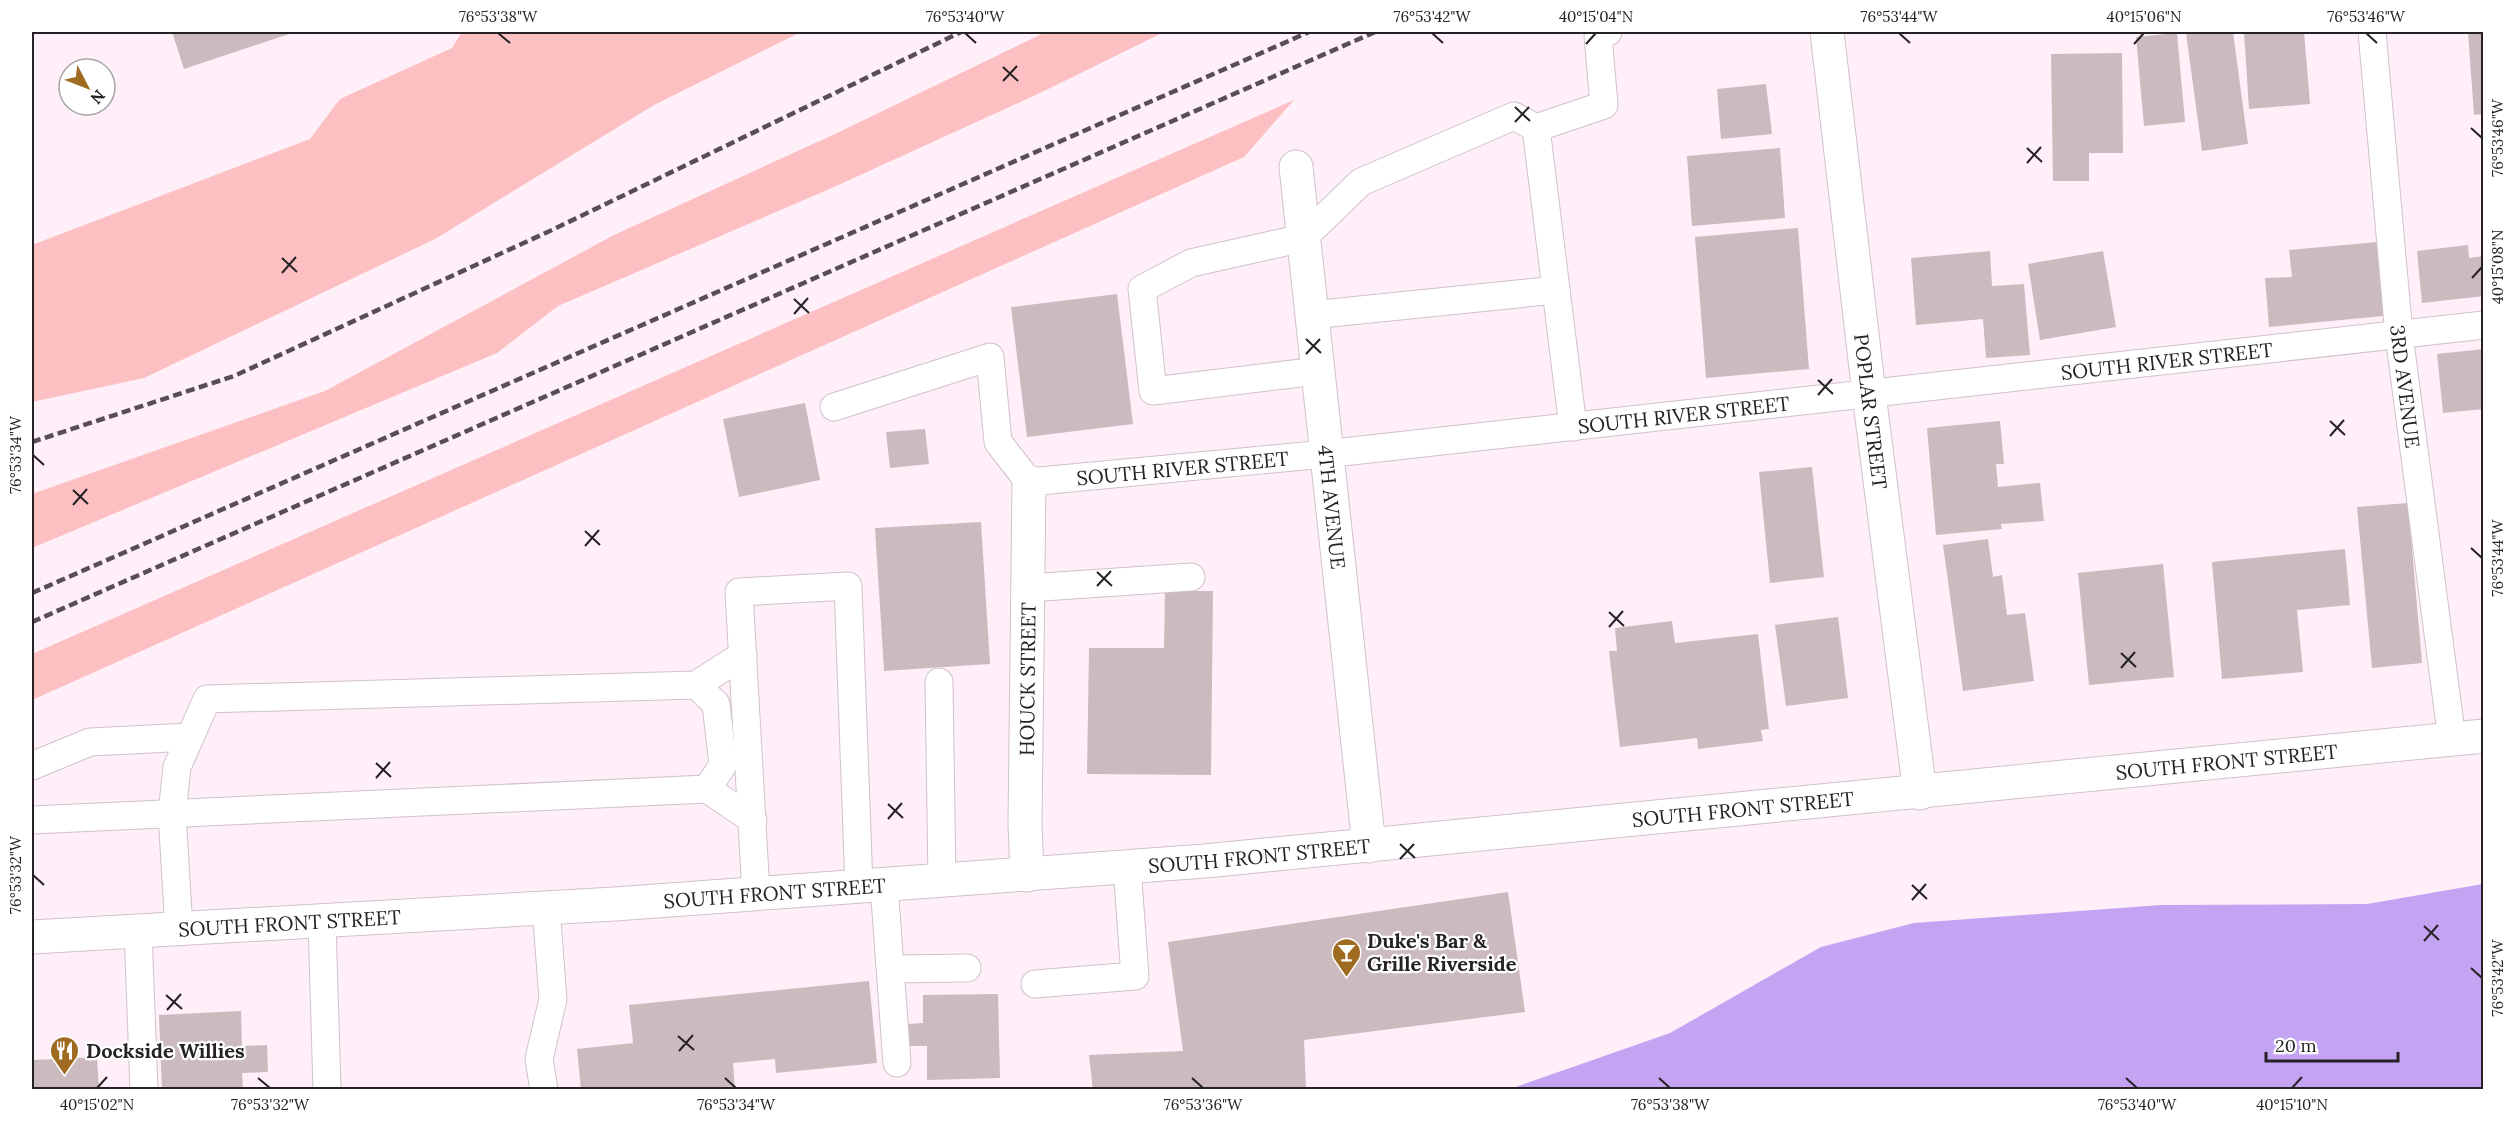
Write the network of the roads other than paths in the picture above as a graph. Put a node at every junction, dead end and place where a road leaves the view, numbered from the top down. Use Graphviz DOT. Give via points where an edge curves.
graph roads {
  1 [pos="1608,32"];
  2 [pos="1827,32"];
  3 [pos="2372,32"];
  4 [pos="1536,128"];
  5 [pos="1296,167"];
  6 [pos="1303,238"];
  7 [pos="1556,290"];
  8 [pos="1311,315"];
  9 [pos="2484,325"];
  10 [pos="2399,335"];
  11 [pos="1317,371"];
  12 [pos="1869,394"];
  13 [pos="834,406"];
  14 [pos="1573,427"];
  15 [pos="1325,454"];
  16 [pos="1029,482"];
  17 [pos="1191,577"];
  18 [pos="1028,588"];
  19 [pos="743,656"];
  20 [pos="939,682"];
  21 [pos="696,685"];
  22 [pos="190,737"];
  23 [pos="2468,738"];
  24 [pos="32,765"];
  25 [pos="707,789"];
  26 [pos="1920,793"];
  27 [pos="172,814"];
  28 [pos="32,820"];
  29 [pos="753,820"];
  30 [pos="1369,846"];
  31 [pos="1127,867"];
  32 [pos="1027,875"];
  33 [pos="942,881"];
  34 [pos="872,886"];
  35 [pos="756,894"];
  36 [pos="546,908"];
  37 [pos="322,921"];
  38 [pos="179,929"];
  39 [pos="138,931"];
  40 [pos="32,937"];
  41 [pos="967,968"];
  42 [pos="891,969"];
  43 [pos="1035,984"];
  44 [pos="897,1063"];
  45 [pos="144,1089"];
  46 [pos="327,1089"];
  47 [pos="544,1089"];
  1 -- 4 [label="lane" via="1598,36 1604,105"];
  2 -- 12 [label="main road, POPLAR STREET"];
  3 -- 10 [label="lane, 3RD AVENUE"];
  4 -- 6 [label="lane" via="1514,116 1361,182"];
  4 -- 7 [label="lane"];
  5 -- 6 [label="main road, 4TH AVENUE"];
  6 -- 8 [label="main road, 4TH AVENUE"];
  6 -- 11 [label="lane" via="1191,263 1142,289 1153,391"];
  7 -- 8 [label="lane"];
  7 -- 14 [label="lane"];
  8 -- 11 [label="main road, 4TH AVENUE"];
  9 -- 10 [label="lane, SOUTH RIVER STREET"];
  10 -- 12 [label="lane, SOUTH RIVER STREET"];
  10 -- 23 [label="lane, 3RD AVENUE"];
  11 -- 15 [label="main road, 4TH AVENUE"];
  12 -- 14 [label="lane, SOUTH RIVER STREET"];
  12 -- 26 [label="main road, POPLAR STREET"];
  13 -- 16 [label="lane" via="990,357 998,442"];
  14 -- 15 [label="lane, SOUTH RIVER STREET"];
  15 -- 16 [label="lane, SOUTH RIVER STREET"];
  15 -- 30 [label="main road, 4TH AVENUE"];
  16 -- 18 [label="main road, HOUCK STREET"];
  17 -- 18 [label="lane"];
  18 -- 32 [label="main road, HOUCK STREET"];
  19 -- 21 [label="lane"];
  19 -- 29 [label="lane"];
  19 -- 34 [label="lane" via="739,592 848,586"];
  20 -- 33 [label="lane"];
  21 -- 22 [label="lane" via="207,699"];
  21 -- 25 [label="lane" via="716,704 723,765"];
  22 -- 24 [label="lane" via="90,741"];
  22 -- 27 [label="lane" via="177,767"];
  23 -- 26 [label="main road, SOUTH FRONT STREET"];
  25 -- 27 [label="lane"];
  25 -- 29 [label="lane"];
  26 -- 30 [label="main road, SOUTH FRONT STREET"];
  27 -- 28 [label="lane"];
  27 -- 38 [label="lane"];
  29 -- 35 [label="lane"];
  30 -- 31 [label="main road, SOUTH FRONT STREET"];
  31 -- 32 [label="main road, SOUTH FRONT STREET"];
  31 -- 43 [label="lane" via="1135,976"];
  32 -- 33 [label="main road, SOUTH FRONT STREET"];
  33 -- 34 [label="main road, SOUTH FRONT STREET"];
  34 -- 35 [label="main road, SOUTH FRONT STREET"];
  34 -- 42 [label="lane"];
  35 -- 36 [label="main road, SOUTH FRONT STREET"];
  36 -- 37 [label="main road, SOUTH FRONT STREET"];
  36 -- 47 [label="lane" via="553,999 540,1059"];
  37 -- 38 [label="main road, SOUTH FRONT STREET"];
  37 -- 46 [label="lane"];
  38 -- 39 [label="main road, SOUTH FRONT STREET"];
  39 -- 40 [label="main road, SOUTH FRONT STREET"];
  39 -- 45 [label="lane"];
  41 -- 42 [label="lane"];
  42 -- 44 [label="lane"];
}
